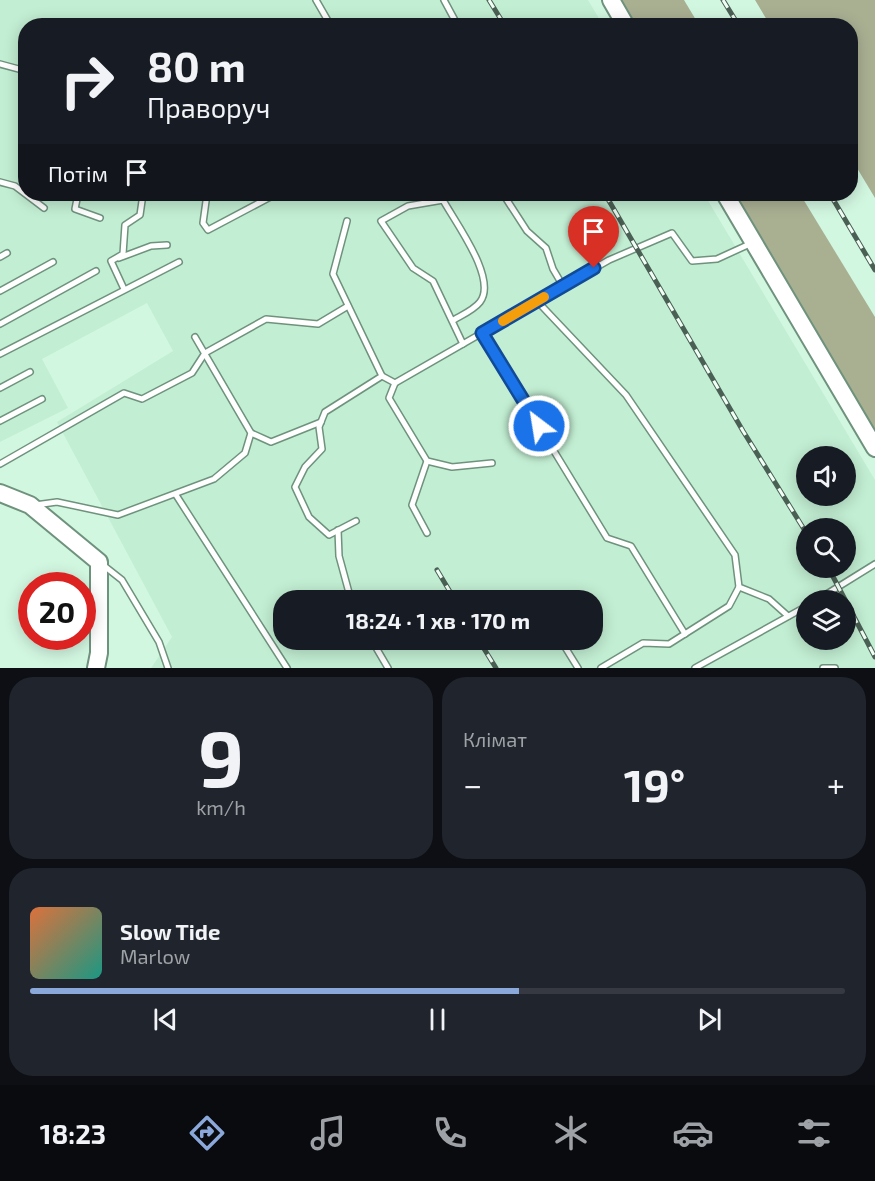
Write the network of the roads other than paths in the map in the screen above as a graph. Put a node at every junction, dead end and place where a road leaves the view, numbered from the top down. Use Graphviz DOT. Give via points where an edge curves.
graph roads {
  1 [pos="316,0"];
  2 [pos="444,0"];
  3 [pos="611,0"];
  4 [pos="326,18"];
  5 [pos="454,18"];
  6 [pos="621,18"];
  7 [pos="0,64"];
  8 [pos="18,69"];
  9 [pos="0,182"];
  10 [pos="18,188"];
  11 [pos="35,201"];
  12 [pos="77,201"];
  13 [pos="142,201"];
  14 [pos="206,201"];
  15 [pos="263,201"];
  16 [pos="437,201"];
  17 [pos="444,201"];
  18 [pos="508,201"];
  19 [pos="729,201"];
  20 [pos="44,208"];
  21 [pos="100,218"];
  22 [pos="347,221"];
  23 [pos="754,242"];
  24 [pos="167,245"];
  25 [pos="7,253"];
  26 [pos="0,257"];
  27 [pos="115,259"];
  28 [pos="53,262"];
  29 [pos="179,262"];
  30 [pos="96,271"];
  31 [pos="563,286"];
  32 [pos="124,288"];
  33 [pos="0,291"];
  34 [pos="537,301"];
  35 [pos="348,306"];
  36 [pos="452,321"];
  37 [pos="0,324"];
  38 [pos="482,333"];
  39 [pos="195,337"];
  40 [pos="463,344"];
  41 [pos="205,353"];
  42 [pos="0,354"];
  43 [pos="30,372"];
  44 [pos="382,376"];
  45 [pos="395,383"];
  46 [pos="0,388"];
  47 [pos="42,399"];
  48 [pos="0,421"];
  49 [pos="321,422"];
  50 [pos="251,433"];
  51 [pos="875,448"];
  52 [pos="427,461"];
  53 [pos="492,463"];
  54 [pos="0,464"];
  55 [pos="0,493"];
  56 [pos="176,495"];
  57 [pos="30,506"];
  58 [pos="356,522"];
  59 [pos="338,531"];
  60 [pos="427,533"];
  61 [pos="99,562"];
  62 [pos="875,564"];
  63 [pos="739,587"];
  64 [pos="348,590"];
  65 [pos="834,590"];
  66 [pos="796,612"];
  67 [pos="788,616"];
  68 [pos="685,634"];
  69 [pos="377,650"];
  70 [pos="567,650"];
  71 [pos="96,668"];
  72 [pos="168,668"];
  73 [pos="287,668"];
  74 [pos="388,668"];
  75 [pos="578,668"];
  76 [pos="600,668"];
  77 [pos="695,668"];
  78 [pos="823,668"];
  79 [pos="835,668"];
  1 -- 4 [label="lane"];
  2 -- 5 [label="lane"];
  3 -- 6 [label="street"];
  7 -- 8 [label="lane"];
  9 -- 10 [label="lane"];
  11 -- 20 [label="lane"];
  12 -- 21 [label="lane" via="75,209"];
  13 -- 27 [label="lane" via="140,215 125,225 123,254"];
  14 -- 15 [label="lane" via="203,223 208,230"];
  16 -- 36 [label="lane" via="408,206 381,221 413,268 433,281"];
  17 -- 36 [label="lane" via="476,257 486,284 480,302"];
  18 -- 31 [label="lane" via="527,231 546,248"];
  19 -- 23 [label="street"];
  22 -- 35 [label="lane" via="333,274"];
  23 -- 31 [label="lane" via="717,259 692,261 672,232"];
  23 -- 51 [label="street"];
  24 -- 27 [label="lane" via="151,246"];
  25 -- 26 [label="lane"];
  27 -- 32 [label="lane" via="111,261"];
  28 -- 33 [label="lane"];
  29 -- 32 [label="lane"];
  30 -- 37 [label="lane"];
  31 -- 34 [label="lane"];
  32 -- 42 [label="lane"];
  34 -- 38 [label="lane"];
  34 -- 63 [label="lane" via="626,395 735,555"];
  35 -- 41 [label="lane" via="318,324 266,319"];
  35 -- 44 [label="lane"];
  36 -- 40 [label="lane"];
  38 -- 40 [label="lane"];
  38 -- 68 [label="lane" via="607,538 631,546"];
  39 -- 41 [label="lane"];
  40 -- 45 [label="lane"];
  41 -- 50 [label="lane"];
  41 -- 54 [label="lane" via="192,373 142,399 124,393"];
  43 -- 46 [label="lane"];
  44 -- 45 [label="lane"];
  44 -- 49 [label="lane" via="325,412"];
  45 -- 52 [label="lane" via="389,398"];
  47 -- 48 [label="lane"];
  49 -- 50 [label="lane" via="271,442"];
  49 -- 59 [label="lane" via="318,427 322,449 305,467 295,487 309,517 329,535"];
  50 -- 56 [label="lane" via="245,453 214,479"];
  52 -- 53 [label="lane" via="452,467"];
  52 -- 60 [label="lane" via="412,505"];
  55 -- 57 [label="street"];
  56 -- 57 [label="lane" via="118,515 57,502"];
  56 -- 73 [label="lane"];
  57 -- 61 [label="street"];
  58 -- 59 [label="lane"];
  59 -- 64 [label="lane" via="339,556"];
  61 -- 71 [label="street"];
  61 -- 72 [label="lane" via="122,580 159,642"];
  62 -- 65 [label="lane"];
  63 -- 67 [label="lane" via="769,599"];
  63 -- 68 [label="lane" via="729,606"];
  66 -- 67 [label="lane"];
  67 -- 77 [label="lane"];
  68 -- 76 [label="lane" via="669,644 643,643"];
  69 -- 74 [label="lane"];
  70 -- 75 [label="lane"];
  78 -- 79 [label="lane"];
}
